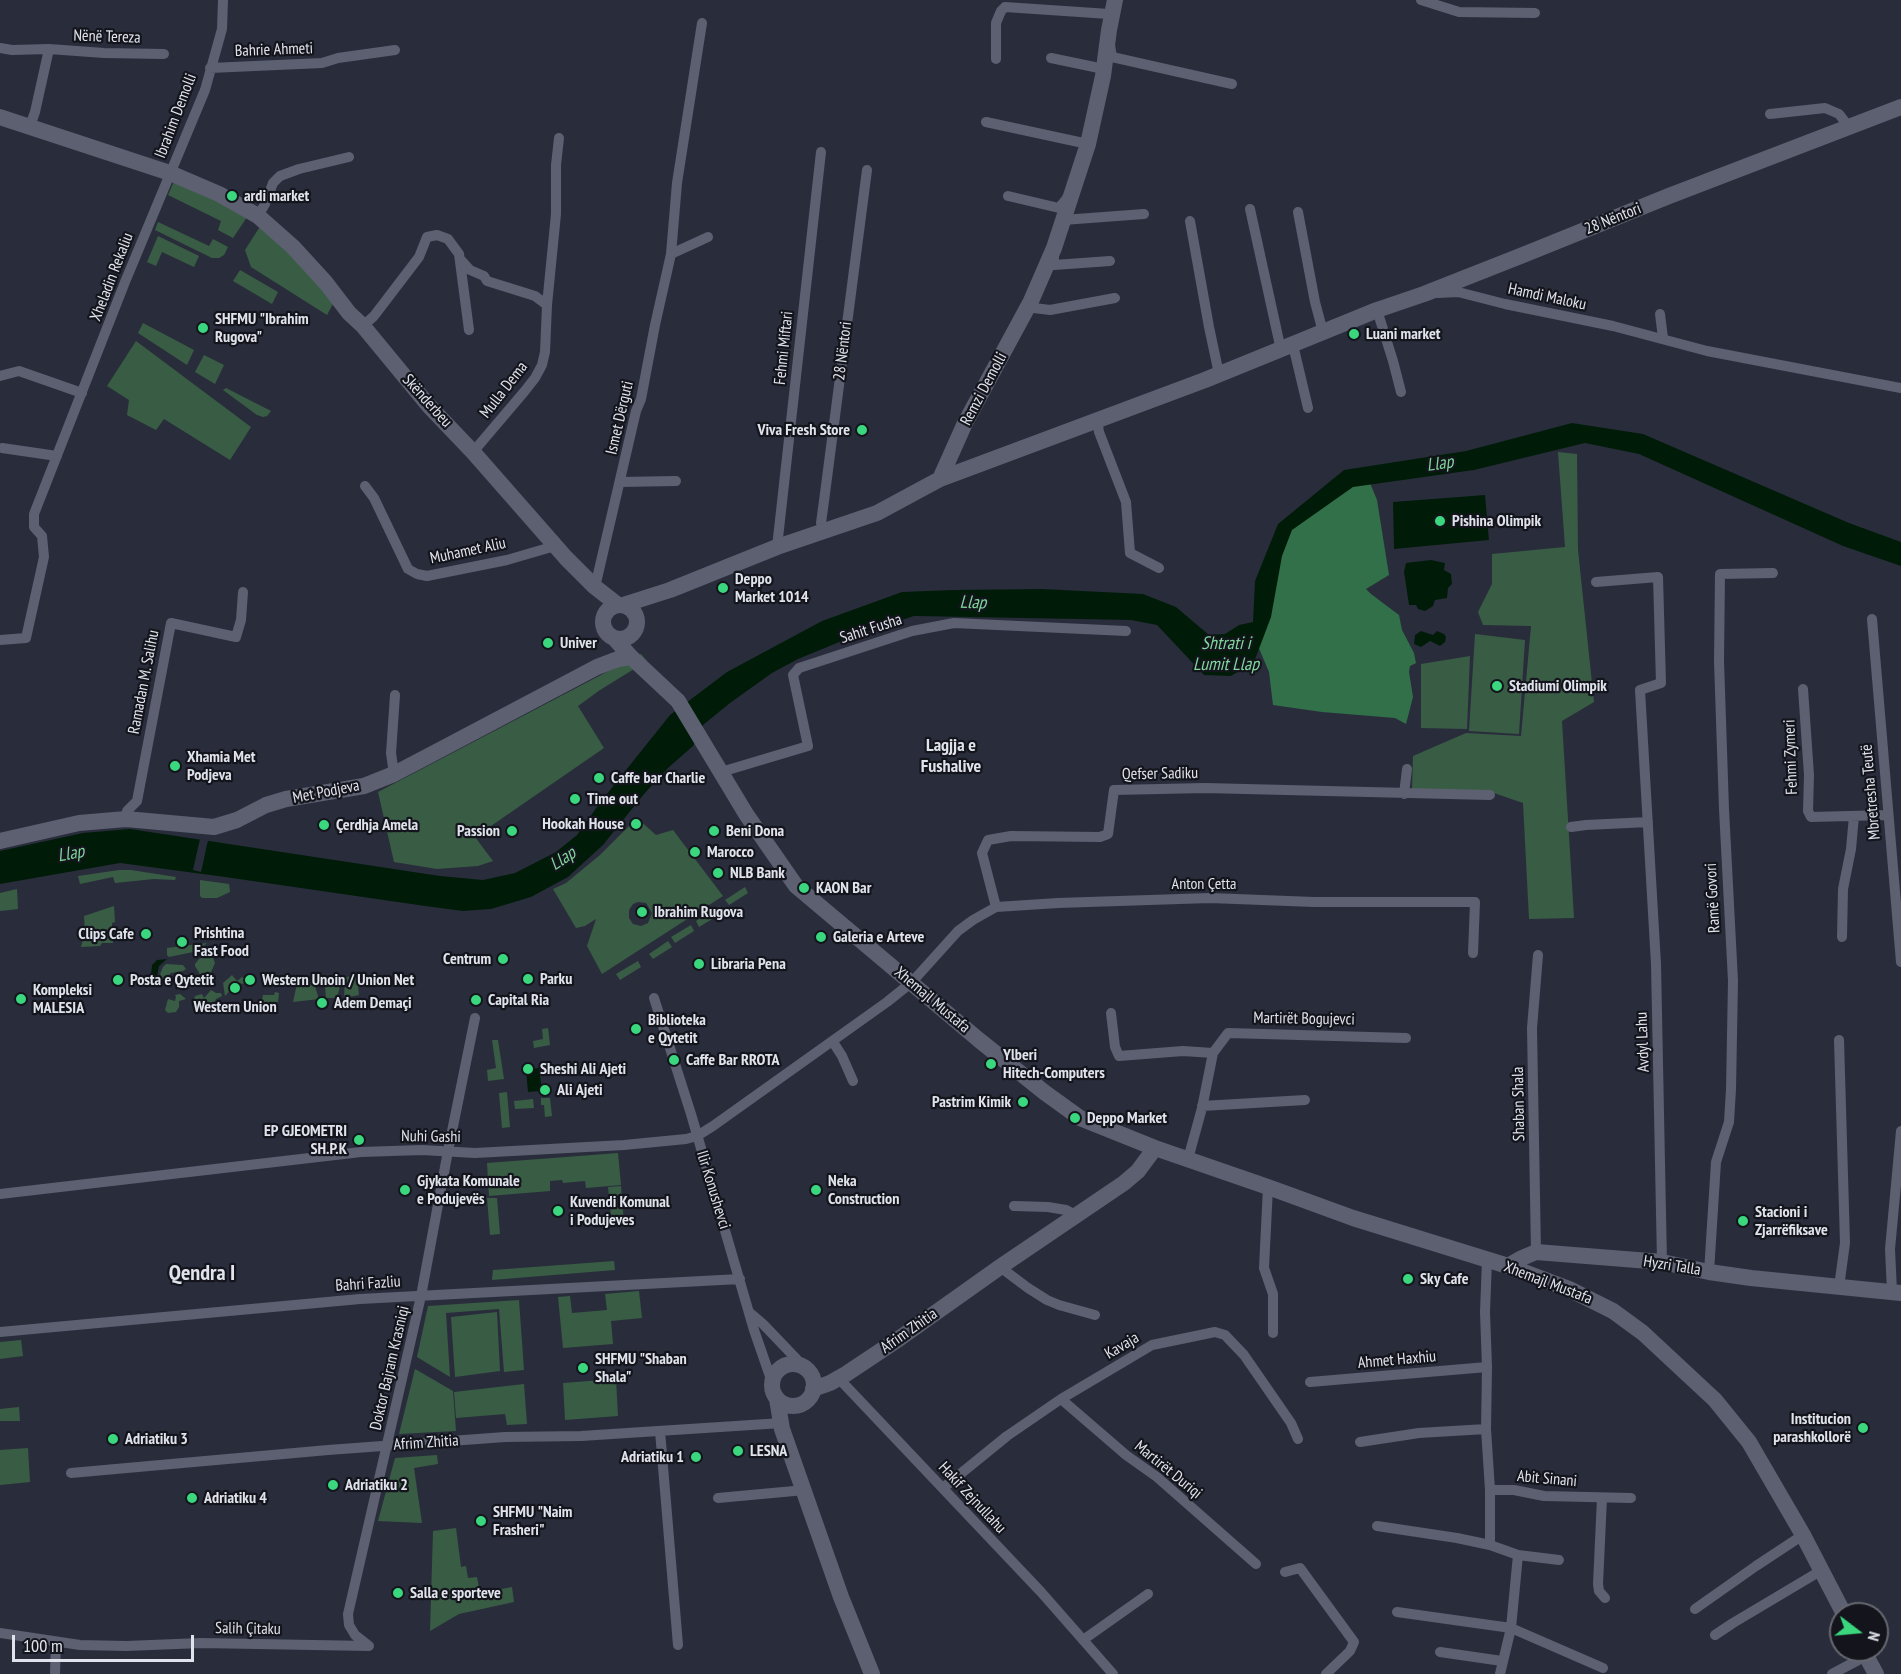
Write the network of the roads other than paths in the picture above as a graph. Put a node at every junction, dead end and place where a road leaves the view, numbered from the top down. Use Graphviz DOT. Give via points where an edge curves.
graph roads {
  1 [pos="223,0"];
  2 [pos="1421,0"];
  3 [pos="1115,3"];
  4 [pos="1535,13"];
  5 [pos="702,23"];
  6 [pos="1109,30"];
  7 [pos="0,48"];
  8 [pos="49,49"];
  9 [pos="395,50"];
  10 [pos="164,54"];
  11 [pos="1051,58"];
  12 [pos="996,59"];
  13 [pos="210,68"];
  14 [pos="1103,76"];
  15 [pos="1232,84"];
  16 [pos="1901,107"];
  17 [pos="1770,114"];
  18 [pos="0,117"];
  19 [pos="986,122"];
  20 [pos="30,126"];
  21 [pos="1849,127"];
  22 [pos="559,138"];
  23 [pos="1088,144"];
  24 [pos="821,152"];
  25 [pos="349,157"];
  26 [pos="867,170"];
  27 [pos="170,173"];
  28 [pos="1073,191"];
  29 [pos="1008,196"];
  30 [pos="1250,209"];
  31 [pos="1299,212"];
  32 [pos="1144,214"];
  33 [pos="258,216"];
  34 [pos="1064,220"];
  35 [pos="1190,221"];
  36 [pos="708,237"];
  37 [pos="1054,248"];
  38 [pos="671,254"];
  39 [pos="461,260"];
  40 [pos="1110,261"];
  41 [pos="1425,294"];
  42 [pos="1114,298"];
  43 [pos="1031,301"];
  44 [pos="548,304"];
  45 [pos="1377,310"];
  46 [pos="1660,314"];
  47 [pos="363,326"];
  48 [pos="469,330"];
  49 [pos="1323,332"];
  50 [pos="1663,338"];
  51 [pos="1287,348"];
  52 [pos="1219,374"];
  53 [pos="0,376"];
  54 [pos="1901,388"];
  55 [pos="1401,392"];
  56 [pos="82,393"];
  57 [pos="1308,408"];
  58 [pos="1097,419"];
  59 [pos="2,447"];
  60 [pos="473,452"];
  61 [pos="57,456"];
  62 [pos="940,479"];
  63 [pos="676,481"];
  64 [pos="620,482"];
  65 [pos="365,486"];
  66 [pos="827,531"];
  67 [pos="555,546"];
  68 [pos="777,547"];
  69 [pos="1160,568"];
  70 [pos="1773,573"];
  71 [pos="1596,582"];
  72 [pos="595,587"];
  73 [pos="670,590"];
  74 [pos="243,592"];
  75 [pos="620,605"];
  76 [pos="1872,619"];
  77 [pos="603,621"];
  78 [pos="636,629"];
  79 [pos="1126,631"];
  80 [pos="614,638"];
  81 [pos="0,640"];
  82 [pos="631,657"];
  83 [pos="1803,689"];
  84 [pos="395,695"];
  85 [pos="1407,769"];
  86 [pos="721,772"];
  87 [pos="394,774"];
  88 [pos="1404,794"];
  89 [pos="1490,795"];
  90 [pos="1888,815"];
  91 [pos="1854,816"];
  92 [pos="126,819"];
  93 [pos="1648,822"];
  94 [pos="1571,827"];
  95 [pos="0,841"];
  96 [pos="996,907"];
  97 [pos="1842,937"];
  98 [pos="1473,953"];
  99 [pos="1538,955"];
  100 [pos="1901,962"];
  101 [pos="912,982"];
  102 [pos="654,998"];
  103 [pos="1111,1013"];
  104 [pos="475,1018"];
  105 [pos="1406,1038"];
  106 [pos="1839,1040"];
  107 [pos="833,1042"];
  108 [pos="1213,1053"];
  109 [pos="853,1081"];
  110 [pos="1305,1100"];
  111 [pos="1202,1106"];
  112 [pos="1901,1131"];
  113 [pos="697,1136"];
  114 [pos="1155,1148"];
  115 [pos="448,1151"];
  116 [pos="1188,1159"];
  117 [pos="1268,1186"];
  118 [pos="0,1194"];
  119 [pos="1014,1206"];
  120 [pos="1077,1216"];
  121 [pos="1536,1252"];
  122 [pos="1487,1260"];
  123 [pos="1662,1262"];
  124 [pos="1508,1266"];
  125 [pos="1000,1267"];
  126 [pos="1709,1272"];
  127 [pos="740,1279"];
  128 [pos="1839,1287"];
  129 [pos="1897,1293"];
  130 [pos="421,1296"];
  131 [pos="749,1312"];
  132 [pos="1095,1315"];
  133 [pos="0,1332"];
  134 [pos="1273,1333"];
  135 [pos="1487,1367"];
  136 [pos="806,1369"];
  137 [pos="841,1377"];
  138 [pos="772,1382"];
  139 [pos="1310,1382"];
  140 [pos="813,1389"];
  141 [pos="777,1399"];
  142 [pos="1061,1400"];
  143 [pos="801,1404"];
  144 [pos="782,1423"];
  145 [pos="1486,1430"];
  146 [pos="660,1431"];
  147 [pos="1298,1439"];
  148 [pos="1360,1442"];
  149 [pos="388,1446"];
  150 [pos="71,1473"];
  151 [pos="943,1488"];
  152 [pos="805,1490"];
  153 [pos="1490,1490"];
  154 [pos="718,1498"];
  155 [pos="1602,1498"];
  156 [pos="1631,1498"];
  157 [pos="1377,1526"];
  158 [pos="1803,1535"];
  159 [pos="1490,1545"];
  160 [pos="1518,1555"];
  161 [pos="1559,1560"];
  162 [pos="1256,1564"];
  163 [pos="1822,1570"];
  164 [pos="1285,1572"];
  165 [pos="1148,1594"];
  166 [pos="1605,1598"];
  167 [pos="1838,1602"];
  168 [pos="1695,1609"];
  169 [pos="1397,1612"];
  170 [pos="1510,1628"];
  171 [pos="0,1633"];
  172 [pos="1715,1635"];
  173 [pos="1083,1640"];
  174 [pos="56,1642"];
  175 [pos="678,1645"];
  176 [pos="369,1646"];
  177 [pos="1440,1652"];
  178 [pos="1502,1661"];
  179 [pos="1850,1662"];
  180 [pos="1604,1668"];
  181 [pos="55,1673"];
  182 [pos="872,1674"];
  183 [pos="1113,1674"];
  184 [pos="1326,1674"];
  185 [pos="1500,1674"];
  186 [pos="1832,1674"];
  1 -- 13 [label="street, Ibrahim Demolli" via="222,28"];
  2 -- 4 [label="street" via="1459,12"];
  3 -- 6 [label="main road, Remzi Demolli"];
  3 -- 12 [label="street, Remzi Demolli" via="1109,14 1005,7 996,23"];
  5 -- 38 [label="street, Ismet Dërguti" via="677,183"];
  6 -- 14 [label="main road, Remzi Demolli"];
  6 -- 15 [label="street" via="1112,57"];
  7 -- 8 [label="street, Nënë Tereza"];
  8 -- 10 [label="street, Nënë Tereza"];
  8 -- 20 [label="street, Nënë Tereza"];
  9 -- 13 [label="street, Bahrie Ahmeti" via="322,63"];
  11 -- 14 [label="street" via="1099,68"];
  13 -- 27 [label="street, Ibrahim Demolli" via="205,90"];
  14 -- 23 [label="main road, Remzi Demolli"];
  16 -- 21 [label="main road, 28 Nëntori"];
  17 -- 21 [label="street" via="1825,108 1839,114"];
  18 -- 20 [label="main road, Skënderbeu"];
  19 -- 23 [label="street"];
  20 -- 27 [label="main road, Skënderbeu"];
  21 -- 41 [label="main road, 28 Nëntori"];
  22 -- 44 [label="street, Mulla Dema"];
  23 -- 28 [label="main road, Remzi Demolli"];
  24 -- 68 [label="street, Fehmi Miftari"];
  25 -- 33 [label="street" via="280,176"];
  26 -- 66 [label="street, 28 Nëntori" via="821,523"];
  27 -- 33 [label="main road, Skënderbeu"];
  27 -- 56 [label="street, Xheladin Rekaliu"];
  28 -- 29 [label="street" via="1059,208"];
  28 -- 34 [label="main road, Remzi Demolli"];
  30 -- 51 [label="street"];
  31 -- 49 [label="street"];
  32 -- 34 [label="street"];
  33 -- 47 [label="main road, Skënderbeu" via="293,247"];
  34 -- 37 [label="main road, Remzi Demolli"];
  35 -- 52 [label="street"];
  36 -- 38 [label="street"];
  37 -- 40 [label="street" via="1054,265"];
  37 -- 43 [label="main road, Remzi Demolli"];
  38 -- 64 [label="street, Ismet Dërguti"];
  39 -- 44 [label="street" via="488,281"];
  39 -- 47 [label="street" via="448,239 427,237 419,257"];
  39 -- 48 [label="street"];
  41 -- 45 [label="main road, 28 Nëntori"];
  41 -- 50 [label="street, Hamdi Maloku" via="1458,292"];
  42 -- 43 [label="street" via="1050,310 1034,308"];
  43 -- 62 [label="main road, Remzi Demolli" via="965,423"];
  44 -- 60 [label="street, Mulla Dema" via="542,365"];
  45 -- 49 [label="main road, 28 Nëntori"];
  45 -- 55 [label="street"];
  46 -- 50 [label="street"];
  47 -- 60 [label="main road, Skënderbeu"];
  49 -- 51 [label="main road, 28 Nëntori"];
  50 -- 54 [label="street, Hamdi Maloku" via="1707,351"];
  51 -- 52 [label="main road, 28 Nëntori"];
  51 -- 57 [label="street"];
  52 -- 58 [label="main road, 28 Nëntori"];
  53 -- 56 [label="street" via="19,371"];
  56 -- 61 [label="street, Xheladin Rekaliu"];
  58 -- 62 [label="main road, 28 Nëntori"];
  58 -- 69 [label="street" via="1098,432 1126,502 1130,553"];
  59 -- 61 [label="street"];
  60 -- 67 [label="main road, Skënderbeu"];
  61 -- 81 [label="street, Xheladin Rekaliu" via="34,514 34,528 42,536 44,557 26,638"];
  62 -- 66 [label="main road, 28 Nëntori" via="877,513"];
  63 -- 64 [label="street"];
  64 -- 72 [label="street, Ismet Dërguti"];
  65 -- 67 [label="street, Muhamet Aliu" via="408,569 417,574 426,576 507,560"];
  66 -- 68 [label="main road, 28 Nëntori"];
  67 -- 72 [label="main road, Skënderbeu"];
  68 -- 73 [label="main road, 28 Nëntori"];
  70 -- 126 [label="street, Ramë Govori" via="1720,574 1723,787 1733,981 1729,1122 1716,1162"];
  71 -- 93 [label="street, Avdyl Lahu" via="1658,577 1661,683 1640,690"];
  72 -- 75 [label="main road, Skënderbeu"];
  72 -- 77 [label="main road"];
  73 -- 75 [label="main road, 28 Nëntori"];
  73 -- 78 [label="main road, 28 Nëntori" via="650,608"];
  74 -- 92 [label="street, Ramadan M. Salihu" via="236,637 171,623 137,801 127,811"];
  75 -- 77 [label="main road" via="609,608"];
  75 -- 78 [label="main road" via="635,613"];
  76 -- 90 [label="street, Mbretresha Teutë"];
  77 -- 80 [label="main road" via="605,631"];
  78 -- 80 [label="main road" via="624,639"];
  78 -- 82 [label="main road"];
  79 -- 86 [label="street, Sahit Fusha" via="954,623 912,631 799,668 793,675 808,746"];
  80 -- 82 [label="main road, Xhemajl Mustafa"];
  82 -- 86 [label="main road, Xhemajl Mustafa" via="678,700"];
  82 -- 87 [label="main road, Met Podjeva" via="597,667"];
  83 -- 91 [label="street, Fehmi Zymeri" via="1808,811 1811,816"];
  84 -- 87 [label="street" via="391,753"];
  85 -- 88 [label="street"];
  86 -- 101 [label="main road, Xhemajl Mustafa" via="796,886"];
  87 -- 92 [label="main road, Met Podjeva" via="364,786 266,805 214,827"];
  88 -- 89 [label="street, Qefser Sadiku"];
  88 -- 96 [label="street, Qefser Sadiku" via="1114,790 1108,834 988,840 982,853"];
  90 -- 91 [label="street, Fehmi Zymeri"];
  90 -- 100 [label="street, Mbretresha Teutë"];
  91 -- 97 [label="street" via="1843,889"];
  92 -- 95 [label="main road, Met Podjeva" via="79,823"];
  93 -- 94 [label="street"];
  93 -- 123 [label="street, Avdyl Lahu" via="1658,1032"];
  96 -- 98 [label="street, Anton Çetta" via="1210,898 1475,902"];
  96 -- 101 [label="street, Anton Çetta" via="958,931"];
  99 -- 121 [label="street, Shaban Shala" via="1532,1028"];
  101 -- 107 [label="street, Nuhi Gashi"];
  101 -- 114 [label="main road, Xhemajl Mustafa" via="1080,1118"];
  102 -- 113 [label="street, Ilir Konushevci"];
  103 -- 108 [label="street" via="1119,1056"];
  104 -- 115 [label="street, Doktor Bajram Krasniqi"];
  105 -- 108 [label="street, Martirët Bogujevci" via="1228,1033"];
  106 -- 128 [label="street" via="1845,1243"];
  107 -- 109 [label="street"];
  107 -- 113 [label="street, Nuhi Gashi"];
  108 -- 111 [label="street"];
  110 -- 111 [label="street"];
  111 -- 116 [label="street"];
  112 -- 129 [label="street" via="1890,1249"];
  113 -- 115 [label="street, Nuhi Gashi" via="614,1146"];
  113 -- 127 [label="street, Ilir Konushevci"];
  114 -- 116 [label="main road, Xhemajl Mustafa"];
  114 -- 120 [label="main road, Afrim Zhitia" via="1124,1183"];
  115 -- 118 [label="street, Nuhi Gashi" via="361,1152"];
  115 -- 130 [label="street, Doktor Bajram Krasniqi"];
  116 -- 117 [label="main road, Xhemajl Mustafa"];
  117 -- 122 [label="main road, Xhemajl Mustafa" via="1353,1218"];
  117 -- 134 [label="street" via="1264,1268 1273,1294"];
  119 -- 120 [label="street" via="1048,1207"];
  120 -- 125 [label="main road, Afrim Zhitia"];
  121 -- 123 [label="main road, Hyzri Talla"];
  121 -- 124 [label="main road"];
  122 -- 124 [label="main road, Xhemajl Mustafa"];
  122 -- 135 [label="street"];
  123 -- 126 [label="main road, Hyzri Talla"];
  124 -- 158 [label="main road, Xhemajl Mustafa" via="1604,1306 1659,1346 1738,1428"];
  125 -- 132 [label="street" via="1047,1300"];
  125 -- 137 [label="main road, Afrim Zhitia"];
  126 -- 128 [label="main road, Hyzri Talla"];
  127 -- 130 [label="street, Bahri Fazliu"];
  127 -- 131 [label="street, Ilir Konushevci"];
  128 -- 129 [label="main road, Hyzri Talla"];
  130 -- 133 [label="street, Bahri Fazliu"];
  130 -- 149 [label="street, Doktor Bajram Krasniqi"];
  131 -- 136 [label="street"];
  131 -- 138 [label="street, Ilir Konushevci"];
  135 -- 139 [label="street, Ahmet Haxhiu"];
  135 -- 145 [label="street"];
  136 -- 138 [label="main road" via="788,1364 777,1371"];
  136 -- 140 [label="main road" via="813,1378"];
  137 -- 140 [label="main road, Afrim Zhitia"];
  137 -- 151 [label="street, Hakif Zejnullahu"];
  138 -- 141 [label="main road"];
  140 -- 143 [label="main road"];
  141 -- 143 [label="main road" via="788,1406"];
  141 -- 144 [label="main road"];
  142 -- 147 [label="street, Kavaja" via="1152,1345 1215,1332 1225,1335 1245,1355"];
  142 -- 151 [label="street, Kavaja" via="1007,1436"];
  142 -- 162 [label="street, Martirët Duriqi"];
  143 -- 144 [label="main road"];
  144 -- 146 [label="street, Afrim Zhitia"];
  144 -- 152 [label="main road"];
  145 -- 148 [label="street" via="1419,1433"];
  145 -- 153 [label="street"];
  146 -- 149 [label="street, Afrim Zhitia"];
  146 -- 175 [label="street"];
  149 -- 150 [label="street, Afrim Zhitia"];
  149 -- 176 [label="street, Doktor Bajram Krasniqi" via="348,1614 355,1635"];
  151 -- 173 [label="street, Hakif Zejnullahu"];
  152 -- 154 [label="street"];
  152 -- 182 [label="main road"];
  153 -- 155 [label="street, Abit Sinani"];
  153 -- 159 [label="street"];
  155 -- 156 [label="street, Abit Sinani"];
  155 -- 166 [label="street" via="1598,1584"];
  157 -- 159 [label="street"];
  158 -- 163 [label="main road, Xhemajl Mustafa"];
  158 -- 168 [label="street"];
  159 -- 160 [label="street"];
  160 -- 161 [label="street"];
  160 -- 170 [label="street"];
  163 -- 167 [label="main road, Xhemajl Mustafa"];
  163 -- 172 [label="street"];
  164 -- 184 [label="street" via="1300,1568 1354,1642"];
  165 -- 173 [label="street"];
  169 -- 170 [label="street"];
  170 -- 178 [label="street"];
  170 -- 180 [label="street"];
  171 -- 174 [label="street, Salih Çitaku"];
  173 -- 183 [label="street, Hakif Zejnullahu"];
  174 -- 176 [label="street, Salih Çitaku" via="126,1646"];
  174 -- 181 [label="street"];
  177 -- 178 [label="street"];
  178 -- 185 [label="street"];
  179 -- 186 [label="street"];
}
